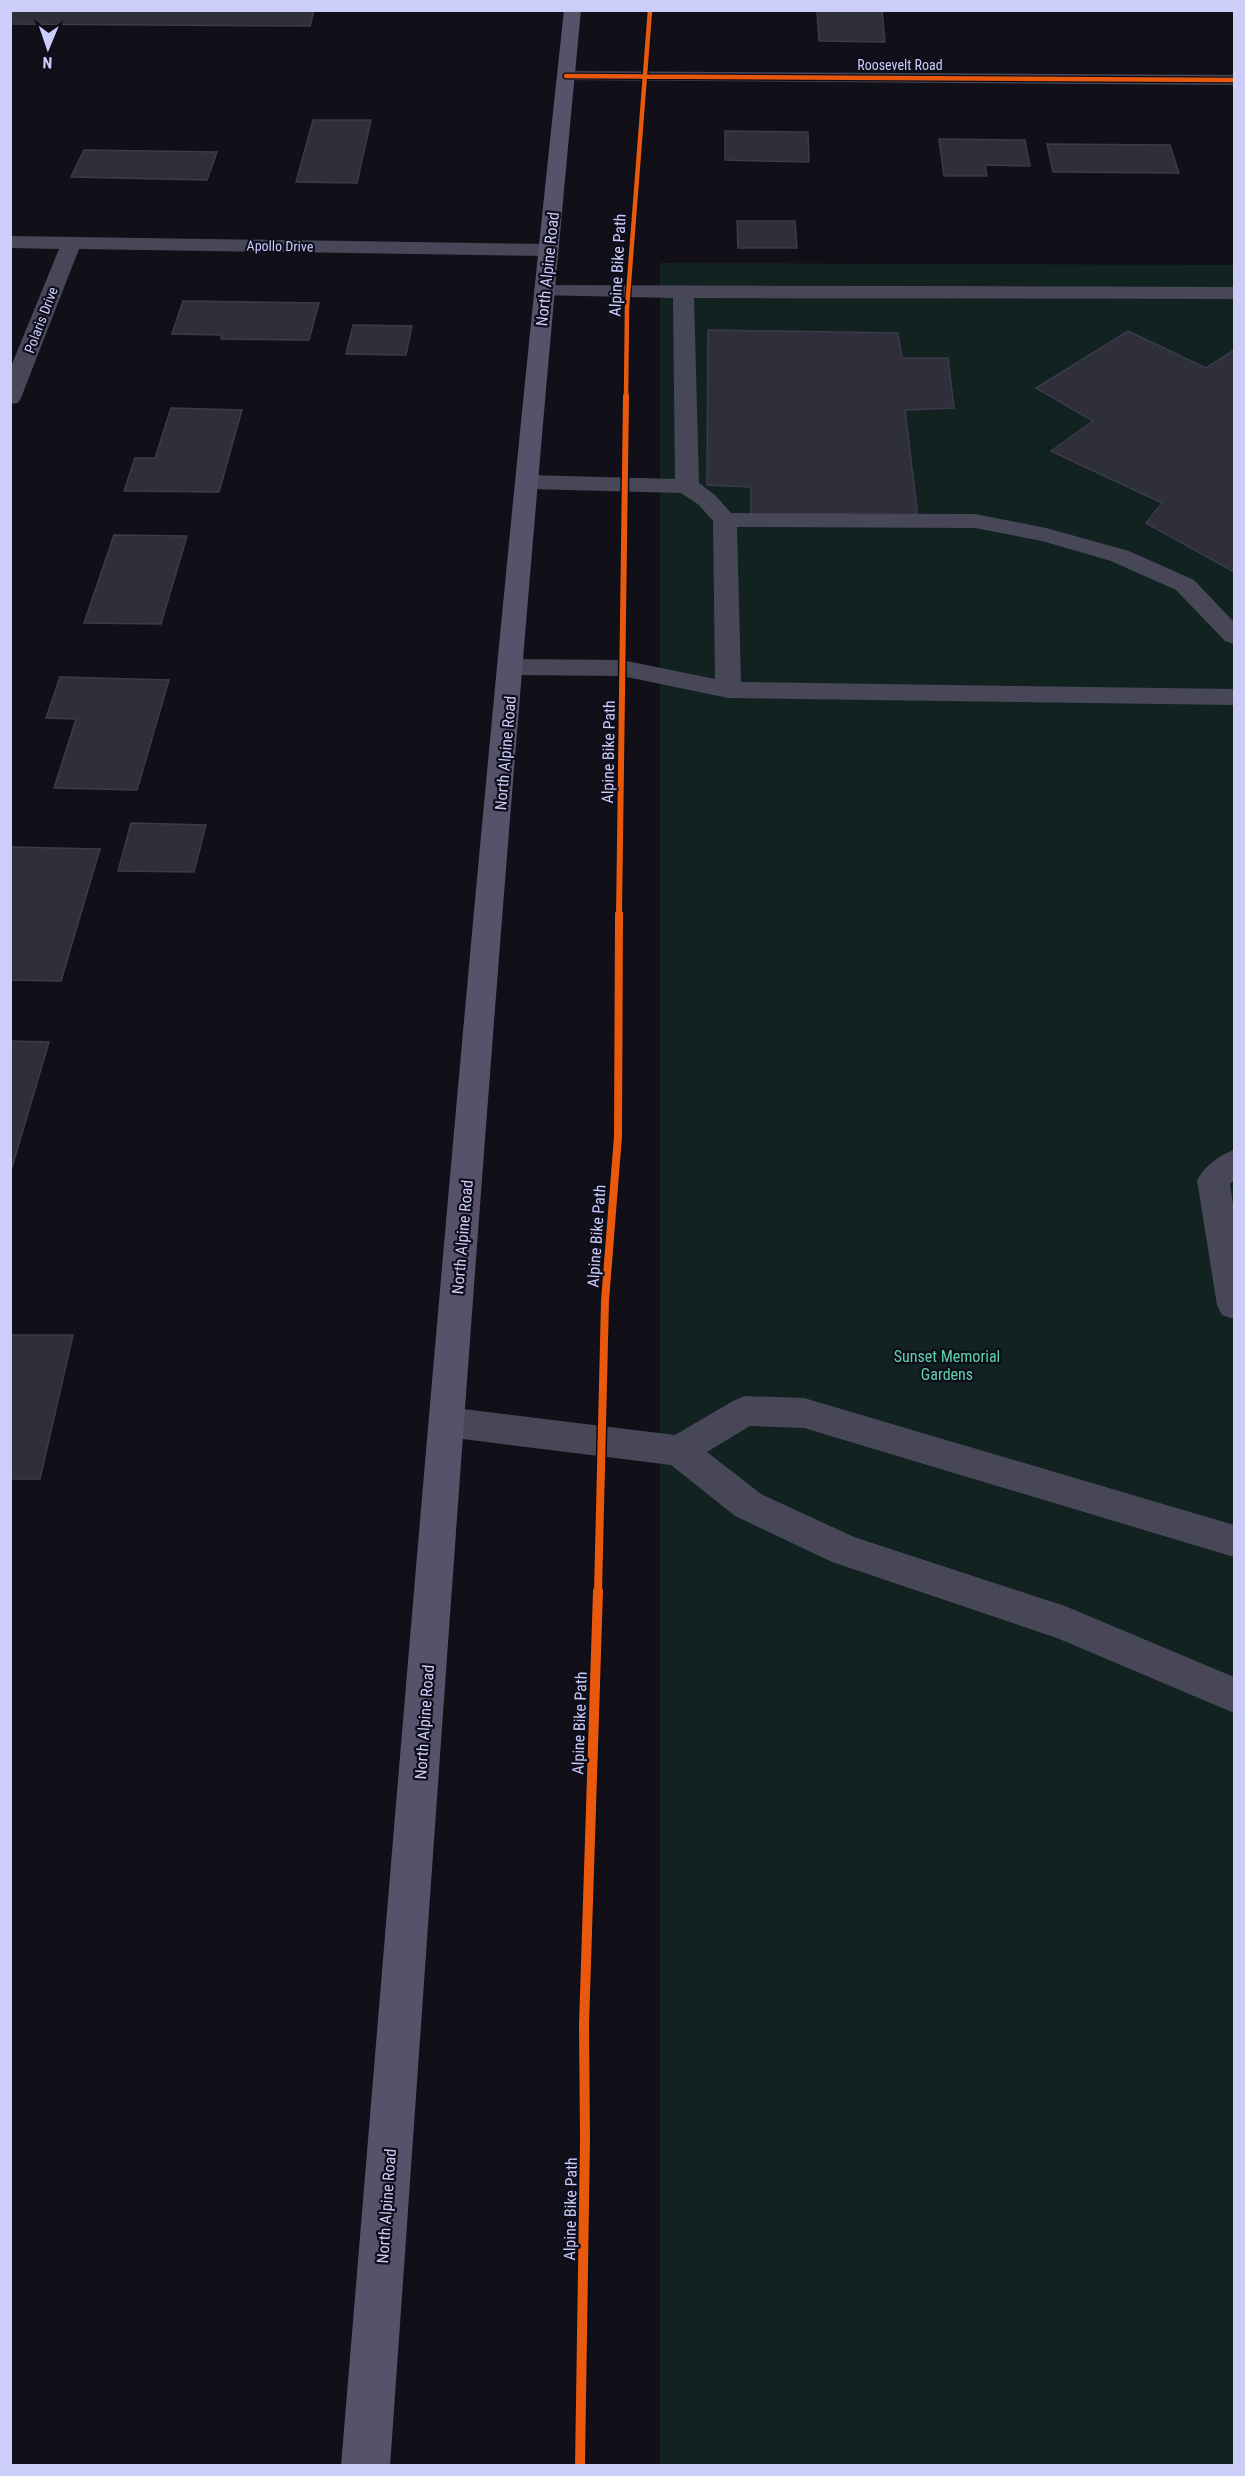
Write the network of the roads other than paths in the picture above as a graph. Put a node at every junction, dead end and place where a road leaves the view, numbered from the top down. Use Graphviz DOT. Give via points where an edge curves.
graph roads {
  1 [pos="573,10"];
  2 [pos="566,76"];
  3 [pos="1234,80"];
  4 [pos="10,242"];
  5 [pos="72,243"];
  6 [pos="549,250"];
  7 [pos="544,291"];
  8 [pos="683,291"];
  9 [pos="1234,293"];
  10 [pos="10,399"];
  11 [pos="529,482"];
  12 [pos="687,486"];
  13 [pos="725,519"];
  14 [pos="1234,636"];
  15 [pos="512,667"];
  16 [pos="728,690"];
  17 [pos="1234,697"];
  18 [pos="1234,1162"];
  19 [pos="1234,1305"];
  20 [pos="447,1422"];
  21 [pos="679,1450"];
  22 [pos="1234,1541"];
  23 [pos="1234,1695"];
  24 [pos="365,2466"];
  1 -- 2 [label="main road, North Alpine Road"];
  2 -- 3 [label="street, Roosevelt Road"];
  2 -- 6 [label="main road, North Alpine Road"];
  4 -- 5 [label="street, Apollo Drive"];
  5 -- 6 [label="street, Apollo Drive"];
  5 -- 10 [label="street, Polaris Drive"];
  6 -- 7 [label="main road, North Alpine Road"];
  7 -- 8 [label="street"];
  7 -- 11 [label="main road, North Alpine Road"];
  8 -- 9 [label="street"];
  8 -- 12 [label="street"];
  11 -- 12 [label="street"];
  11 -- 15 [label="main road, North Alpine Road"];
  12 -- 13 [label="street"];
  13 -- 14 [label="street" via="975,521 1046,535 1120,556 1185,585"];
  13 -- 16 [label="street"];
  15 -- 16 [label="street" via="622,668"];
  15 -- 20 [label="main road, North Alpine Road"];
  16 -- 17 [label="street"];
  18 -- 19 [label="street" via="1213,1180"];
  20 -- 21 [label="street"];
  20 -- 24 [label="main road, North Alpine Road"];
  21 -- 22 [label="street" via="745,1412 804,1413"];
  21 -- 23 [label="street" via="747,1505 844,1550 1065,1623"];
}
